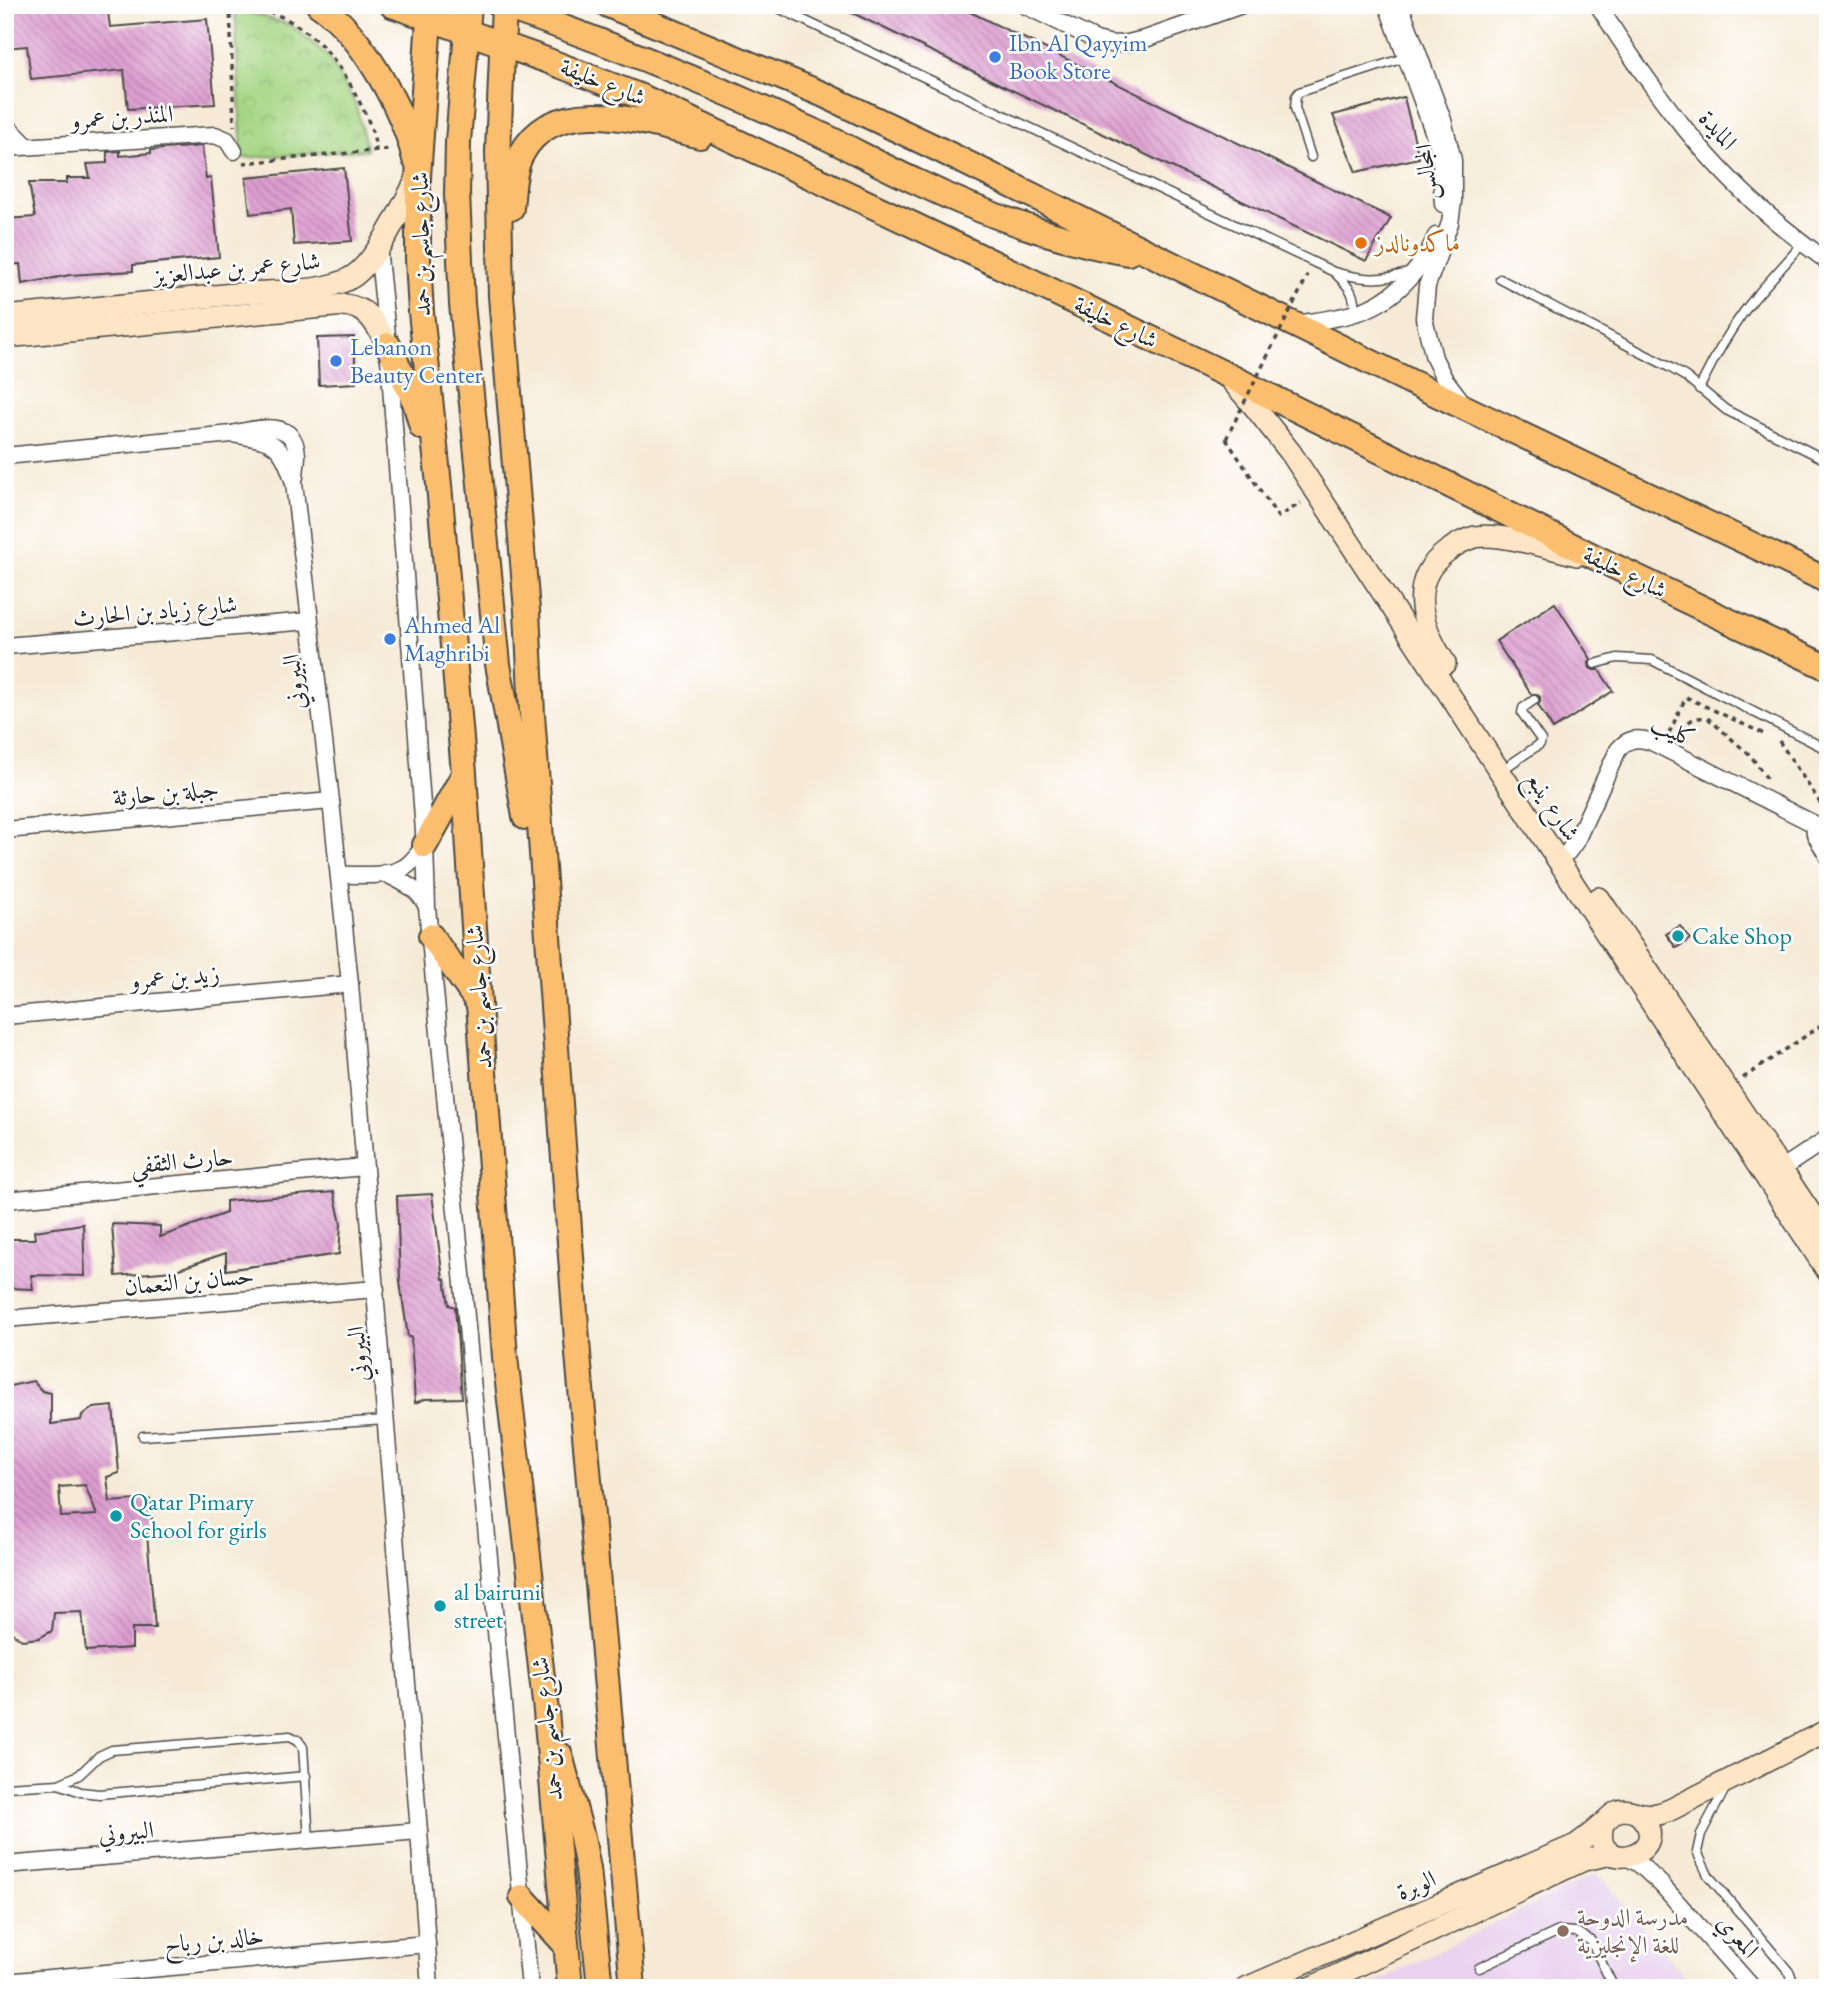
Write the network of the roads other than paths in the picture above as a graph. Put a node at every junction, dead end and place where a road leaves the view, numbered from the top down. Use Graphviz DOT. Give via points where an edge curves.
graph roads {
  1 [pos="318,5"];
  2 [pos="392,5"];
  3 [pos="469,5"];
  4 [pos="478,5"];
  5 [pos="608,5"];
  6 [pos="643,5"];
  7 [pos="772,5"];
  8 [pos="1024,5"];
  9 [pos="1242,5"];
  10 [pos="1598,5"];
  11 [pos="503,6"];
  12 [pos="1389,7"];
  13 [pos="436,9"];
  14 [pos="467,31"];
  15 [pos="676,34"];
  16 [pos="503,45"];
  17 [pos="1407,57"];
  18 [pos="5,124"];
  19 [pos="27,146"];
  20 [pos="748,146"];
  21 [pos="5,148"];
  22 [pos="234,151"];
  23 [pos="1311,157"];
  24 [pos="418,177"];
  25 [pos="1803,243"];
  26 [pos="378,247"];
  27 [pos="1160,259"];
  28 [pos="1828,262"];
  29 [pos="1416,271"];
  30 [pos="1334,272"];
  31 [pos="1500,279"];
  32 [pos="501,296"];
  33 [pos="1355,313"];
  34 [pos="5,317"];
  35 [pos="1294,324"];
  36 [pos="5,337"];
  37 [pos="388,345"];
  38 [pos="1227,375"];
  39 [pos="1699,389"];
  40 [pos="1469,410"];
  41 [pos="5,456"];
  42 [pos="1828,461"];
  43 [pos="439,485"];
  44 [pos="1603,561"];
  45 [pos="1828,581"];
  46 [pos="309,621"];
  47 [pos="5,646"];
  48 [pos="1595,664"];
  49 [pos="1828,668"];
  50 [pos="1535,701"];
  51 [pos="1462,703"];
  52 [pos="1828,750"];
  53 [pos="1505,768"];
  54 [pos="464,773"];
  55 [pos="331,801"];
  56 [pos="1821,827"];
  57 [pos="5,830"];
  58 [pos="425,845"];
  59 [pos="1563,856"];
  60 [pos="1828,857"];
  61 [pos="385,873"];
  62 [pos="339,875"];
  63 [pos="427,907"];
  64 [pos="431,936"];
  65 [pos="1622,945"];
  66 [pos="550,959"];
  67 [pos="350,984"];
  68 [pos="479,1004"];
  69 [pos="5,1016"];
  70 [pos="1828,1138"];
  71 [pos="364,1167"];
  72 [pos="1773,1174"];
  73 [pos="5,1200"];
  74 [pos="1828,1239"];
  75 [pos="1828,1272"];
  76 [pos="376,1289"];
  77 [pos="5,1319"];
  78 [pos="386,1420"];
  79 [pos="143,1436"];
  80 [pos="546,1711"];
  81 [pos="1828,1730"];
  82 [pos="306,1776"];
  83 [pos="1730,1780"];
  84 [pos="60,1784"];
  85 [pos="5,1787"];
  86 [pos="1672,1809"];
  87 [pos="1637,1813"];
  88 [pos="1603,1824"];
  89 [pos="419,1831"];
  90 [pos="309,1840"];
  91 [pos="1633,1848"];
  92 [pos="5,1865"];
  93 [pos="622,1868"];
  94 [pos="522,1897"];
  95 [pos="427,1944"];
  96 [pos="566,1945"];
  97 [pos="1479,1968"];
  98 [pos="5,1982"];
  99 [pos="430,1988"];
  100 [pos="530,1988"];
  101 [pos="570,1988"];
  102 [pos="600,1988"];
  103 [pos="633,1988"];
  104 [pos="649,1988"];
  105 [pos="1246,1988"];
  106 [pos="1310,1988"];
  107 [pos="1614,1988"];
  108 [pos="1753,1988"];
  109 [pos="1795,1988"];
  1 -- 24 [label="main road" via="343,26 370,60 400,117"];
  2 -- 13 [label="main road, شارع خليفة"];
  3 -- 14 [label="main road"];
  4 -- 16 [label="main road"];
  5 -- 15 [label="main road"];
  6 -- 15 [label="main road"];
  7 -- 30 [label="lane"];
  8 -- 9 [label="street" via="1112,44 1148,38"];
  10 -- 25 [label="street, المايدة" via="1635,64 1695,141 1765,212"];
  11 -- 16 [label="main road"];
  11 -- 27 [label="main road" via="742,99 974,208 1094,247"];
  12 -- 17 [label="street, المجالس"];
  12 -- 40 [label="street, المجالس" via="1443,120 1453,160 1450,223 1427,286 1424,318 1444,379"];
  13 -- 14 [label="main road, شارع خليفة"];
  13 -- 24 [label="main road, شارع جاسم بن حمد"];
  14 -- 16 [label="main road, شارع خليفة"];
  14 -- 66 [label="main road" via="457,194 467,360 498,664"];
  15 -- 27 [label="main road" via="834,100"];
  16 -- 20 [label="main road, شارع خليفة" via="644,98"];
  16 -- 32 [label="main road" via="498,151"];
  17 -- 23 [label="lane" via="1299,92 1295,108"];
  17 -- 29 [label="street, المجالس" via="1437,142 1443,191 1436,234"];
  18 -- 19 [label="street"];
  19 -- 21 [label="street, المنذر بن عمرو"];
  19 -- 22 [label="street, المنذر بن عمرو" via="215,135"];
  20 -- 32 [label="main road" via="592,116 571,117 543,129 520,155"];
  20 -- 38 [label="main road, شارع خليفة"];
  24 -- 26 [label="street, شارع عمر بن عبدالعزيز"];
  24 -- 43 [label="main road, شارع جاسم بن حمد" via="421,312"];
  25 -- 28 [label="street, المايدة"];
  25 -- 39 [label="lane" via="1734,326"];
  26 -- 34 [label="street, شارع عمر بن عبدالعزيز" via="356,275 331,286"];
  26 -- 37 [label="street, شارع جاسم بن حمد"];
  27 -- 35 [label="main road"];
  29 -- 30 [label="lane" via="1369,279"];
  29 -- 33 [label="street, المجالس" via="1380,303"];
  30 -- 33 [label="lane" via="1352,291"];
  31 -- 39 [label="lane" via="1669,367"];
  32 -- 66 [label="main road"];
  33 -- 35 [label="street, المجالس"];
  35 -- 40 [label="main road"];
  36 -- 37 [label="street, شارع عمر بن عبدالعزيز" via="345,305 367,313"];
  37 -- 43 [label="main road" via="415,402"];
  37 -- 58 [label="street, شارع جاسم بن حمد"];
  38 -- 44 [label="main road, شارع خليفة"];
  38 -- 51 [label="street, شارع ينبع" via="1273,429"];
  39 -- 42 [label="lane" via="1726,410"];
  40 -- 45 [label="main road"];
  41 -- 46 [label="street, البيروني" via="232,434 262,439 278,448 294,483"];
  43 -- 54 [label="main road, شارع جاسم بن حمد"];
  44 -- 49 [label="main road, شارع خليفة"];
  44 -- 51 [label="street, شارع ينبع" via="1504,538 1475,537 1435,560 1424,581 1424,623"];
  46 -- 47 [label="street, شارع زياد بن الحارث"];
  46 -- 55 [label="street, البيروني"];
  48 -- 52 [label="lane" via="1652,660"];
  50 -- 53 [label="lane" via="1522,713 1541,742"];
  51 -- 53 [label="street, شارع ينبع"];
  53 -- 59 [label="street, شارع ينبع"];
  54 -- 58 [label="main road"];
  54 -- 68 [label="main road, شارع جاسم بن حمد"];
  55 -- 57 [label="street, جبلة بن حارثة"];
  55 -- 62 [label="street, البيروني"];
  56 -- 59 [label="street, كليب" via="1663,747 1633,738 1618,750 1576,841"];
  56 -- 60 [label="street" via="1815,834"];
  58 -- 61 [label="street" via="402,869"];
  58 -- 63 [label="street, شارع جاسم بن حمد"];
  59 -- 65 [label="street, شارع ينبع"];
  61 -- 62 [label="street"];
  61 -- 63 [label="street" via="421,894"];
  62 -- 67 [label="street, البيروني"];
  63 -- 64 [label="street, شارع جاسم بن حمد"];
  64 -- 68 [label="main road"];
  64 -- 94 [label="street, شارع جاسم بن حمد"];
  65 -- 72 [label="street, شارع ينبع"];
  65 -- 72 [label="street, شارع ينبع" via="1727,1089"];
  66 -- 93 [label="main road"];
  67 -- 69 [label="street, زيد بن عمرو"];
  67 -- 71 [label="street, البيروني"];
  68 -- 80 [label="main road, شارع جاسم بن حمد" via="505,1357"];
  70 -- 72 [label="street"];
  71 -- 73 [label="street, حارث الثقفي"];
  71 -- 76 [label="street, البيروني"];
  72 -- 74 [label="street, شارع ينبع"];
  72 -- 75 [label="street, شارع ينبع"];
  76 -- 77 [label="street, حسان بن النعمان"];
  76 -- 78 [label="street, البيروني"];
  78 -- 79 [label="lane"];
  78 -- 89 [label="street, البيروني"];
  80 -- 96 [label="main road, شارع جاسم بن حمد"];
  80 -- 102 [label="main road" via="582,1837"];
  81 -- 83 [label="street"];
  82 -- 84 [label="lane" via="99,1794"];
  82 -- 84 [label="lane" via="303,1747 298,1740 281,1735 112,1750 79,1776"];
  82 -- 90 [label="lane"];
  83 -- 86 [label="street"];
  83 -- 109 [label="lane" via="1701,1834 1697,1852 1707,1875 1790,1973"];
  84 -- 85 [label="lane"];
  86 -- 87 [label="street" via="1661,1814"];
  86 -- 91 [label="street"];
  87 -- 88 [label="street" via="1614,1812"];
  87 -- 91 [label="street" via="1644,1818"];
  88 -- 91 [label="street" via="1606,1848"];
  88 -- 105 [label="street, الوبرة" via="1576,1844"];
  89 -- 90 [label="street, البيروني"];
  89 -- 95 [label="street, البيروني"];
  90 -- 92 [label="street, البيروني"];
  91 -- 106 [label="street, الوبرة" via="1589,1858"];
  91 -- 108 [label="street, المعري" via="1645,1869"];
  93 -- 103 [label="main road"];
  93 -- 104 [label="main road" via="632,1877 640,1897"];
  94 -- 96 [label="main road"];
  94 -- 100 [label="street, شارع جاسم بن حمد"];
  95 -- 98 [label="street, خالد بن رباح"];
  95 -- 99 [label="street, البيروني"];
  96 -- 101 [label="main road, شارع جاسم بن حمد"];
  97 -- 107 [label="lane" via="1559,1931 1576,1932 1591,1941"];
}
